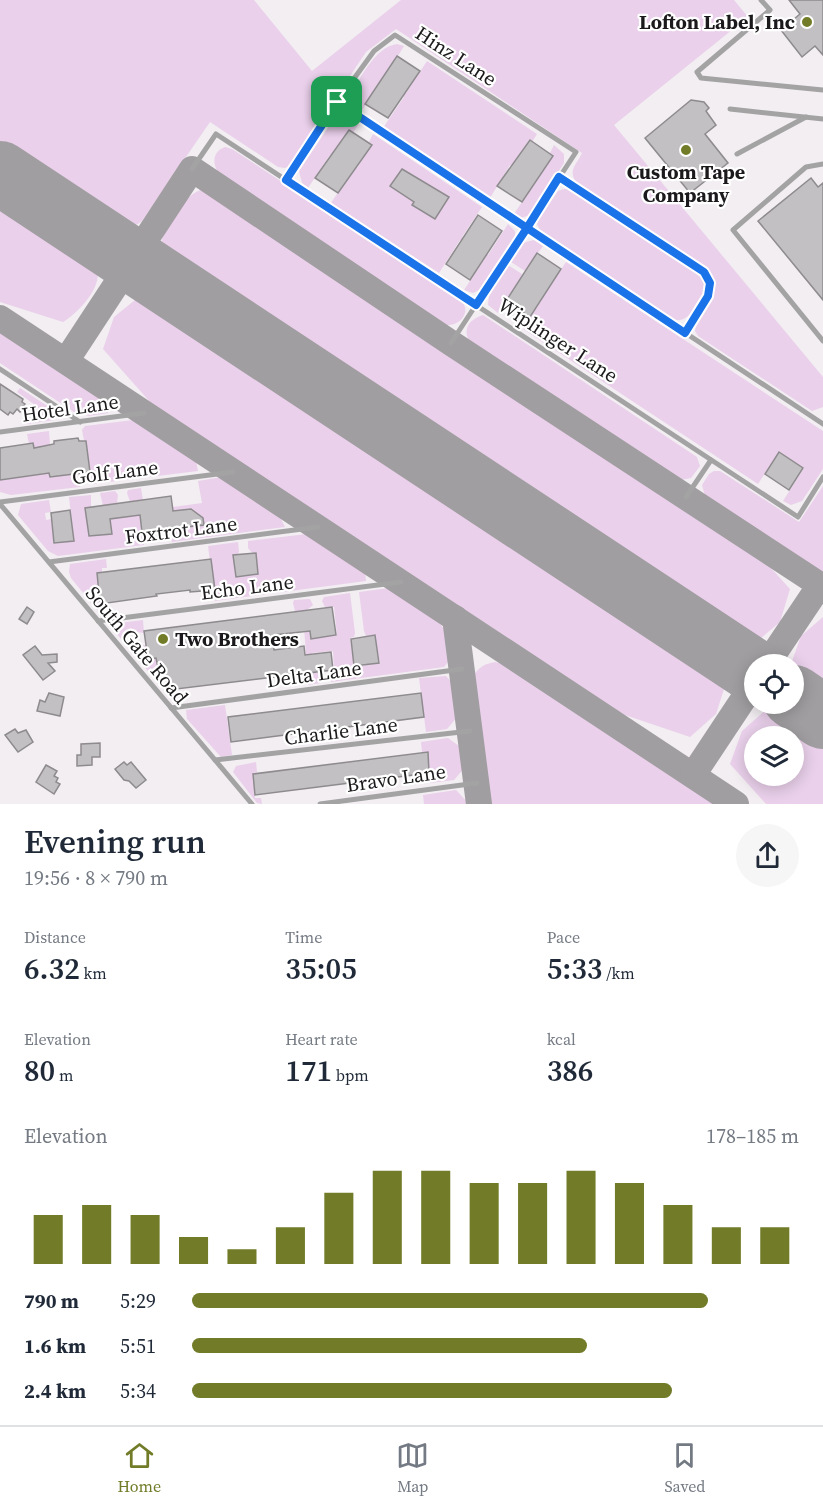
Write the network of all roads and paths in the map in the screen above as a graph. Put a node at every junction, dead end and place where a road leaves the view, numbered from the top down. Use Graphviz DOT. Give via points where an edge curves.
graph roads {
  1 [pos="761,0"];
  2 [pos="823,90"];
  3 [pos="337,102"];
  4 [pos="730,109"];
  5 [pos="808,116"];
  6 [pos="823,119"];
  7 [pos="737,154"];
  8 [pos="823,164"];
  9 [pos="192,169"];
  10 [pos="559,177"];
  11 [pos="286,180"];
  12 [pos="527,228"];
  13 [pos="476,305"];
  14 [pos="685,333"];
  15 [pos="823,341"];
  16 [pos="451,343"];
  17 [pos="0,369"];
  18 [pos="144,413"];
  19 [pos="80,422"];
  20 [pos="822,423"];
  21 [pos="0,432"];
  22 [pos="711,460"];
  23 [pos="233,472"];
  24 [pos="823,477"];
  25 [pos="686,497"];
  26 [pos="0,503"];
  27 [pos="318,527"];
  28 [pos="48,562"];
  29 [pos="401,582"];
  30 [pos="98,621"];
  31 [pos="462,669"];
  32 [pos="171,708"];
  33 [pos="470,731"];
  34 [pos="215,760"];
  35 [pos="477,783"];
  36 [pos="252,804"];
  37 [pos="320,804"];
  1 -- 2 [label="lane" via="770,10 697,72 701,78"];
  3 -- 10 [label="lane, Hinz Lane" via="374,51 395,35 576,152"];
  3 -- 11 [label="lane"];
  3 -- 12 [label="lane"];
  4 -- 5 [label="lane"];
  5 -- 6 [label="lane"];
  5 -- 7 [label="lane"];
  8 -- 15 [label="lane" via="806,167 733,230"];
  9 -- 11 [label="lane, Wiplinger Lane" via="216,134"];
  10 -- 12 [label="lane"];
  10 -- 14 [label="lane" via="709,278 708,296"];
  11 -- 13 [label="lane, Wiplinger Lane"];
  12 -- 13 [label="lane"];
  12 -- 14 [label="lane"];
  13 -- 16 [label="lane"];
  13 -- 22 [label="lane, Wiplinger Lane"];
  14 -- 20 [label="lane"];
  17 -- 19 [label="lane"];
  18 -- 19 [label="lane, Hotel Lane"];
  19 -- 21 [label="lane, Hotel Lane"];
  22 -- 24 [label="lane, Wiplinger Lane" via="798,517"];
  22 -- 25 [label="lane"];
  23 -- 26 [label="lane, Golf Lane"];
  26 -- 28 [label="lane, South Gate Road"];
  27 -- 28 [label="lane, Foxtrot Lane"];
  28 -- 30 [label="lane, South Gate Road"];
  29 -- 30 [label="lane, Echo Lane"];
  30 -- 32 [label="lane, South Gate Road"];
  31 -- 32 [label="lane, Delta Lane"];
  32 -- 34 [label="lane, South Gate Road"];
  33 -- 34 [label="lane, Charlie Lane"];
  34 -- 36 [label="lane, South Gate Road"];
  35 -- 37 [label="lane, Bravo Lane"];
}
